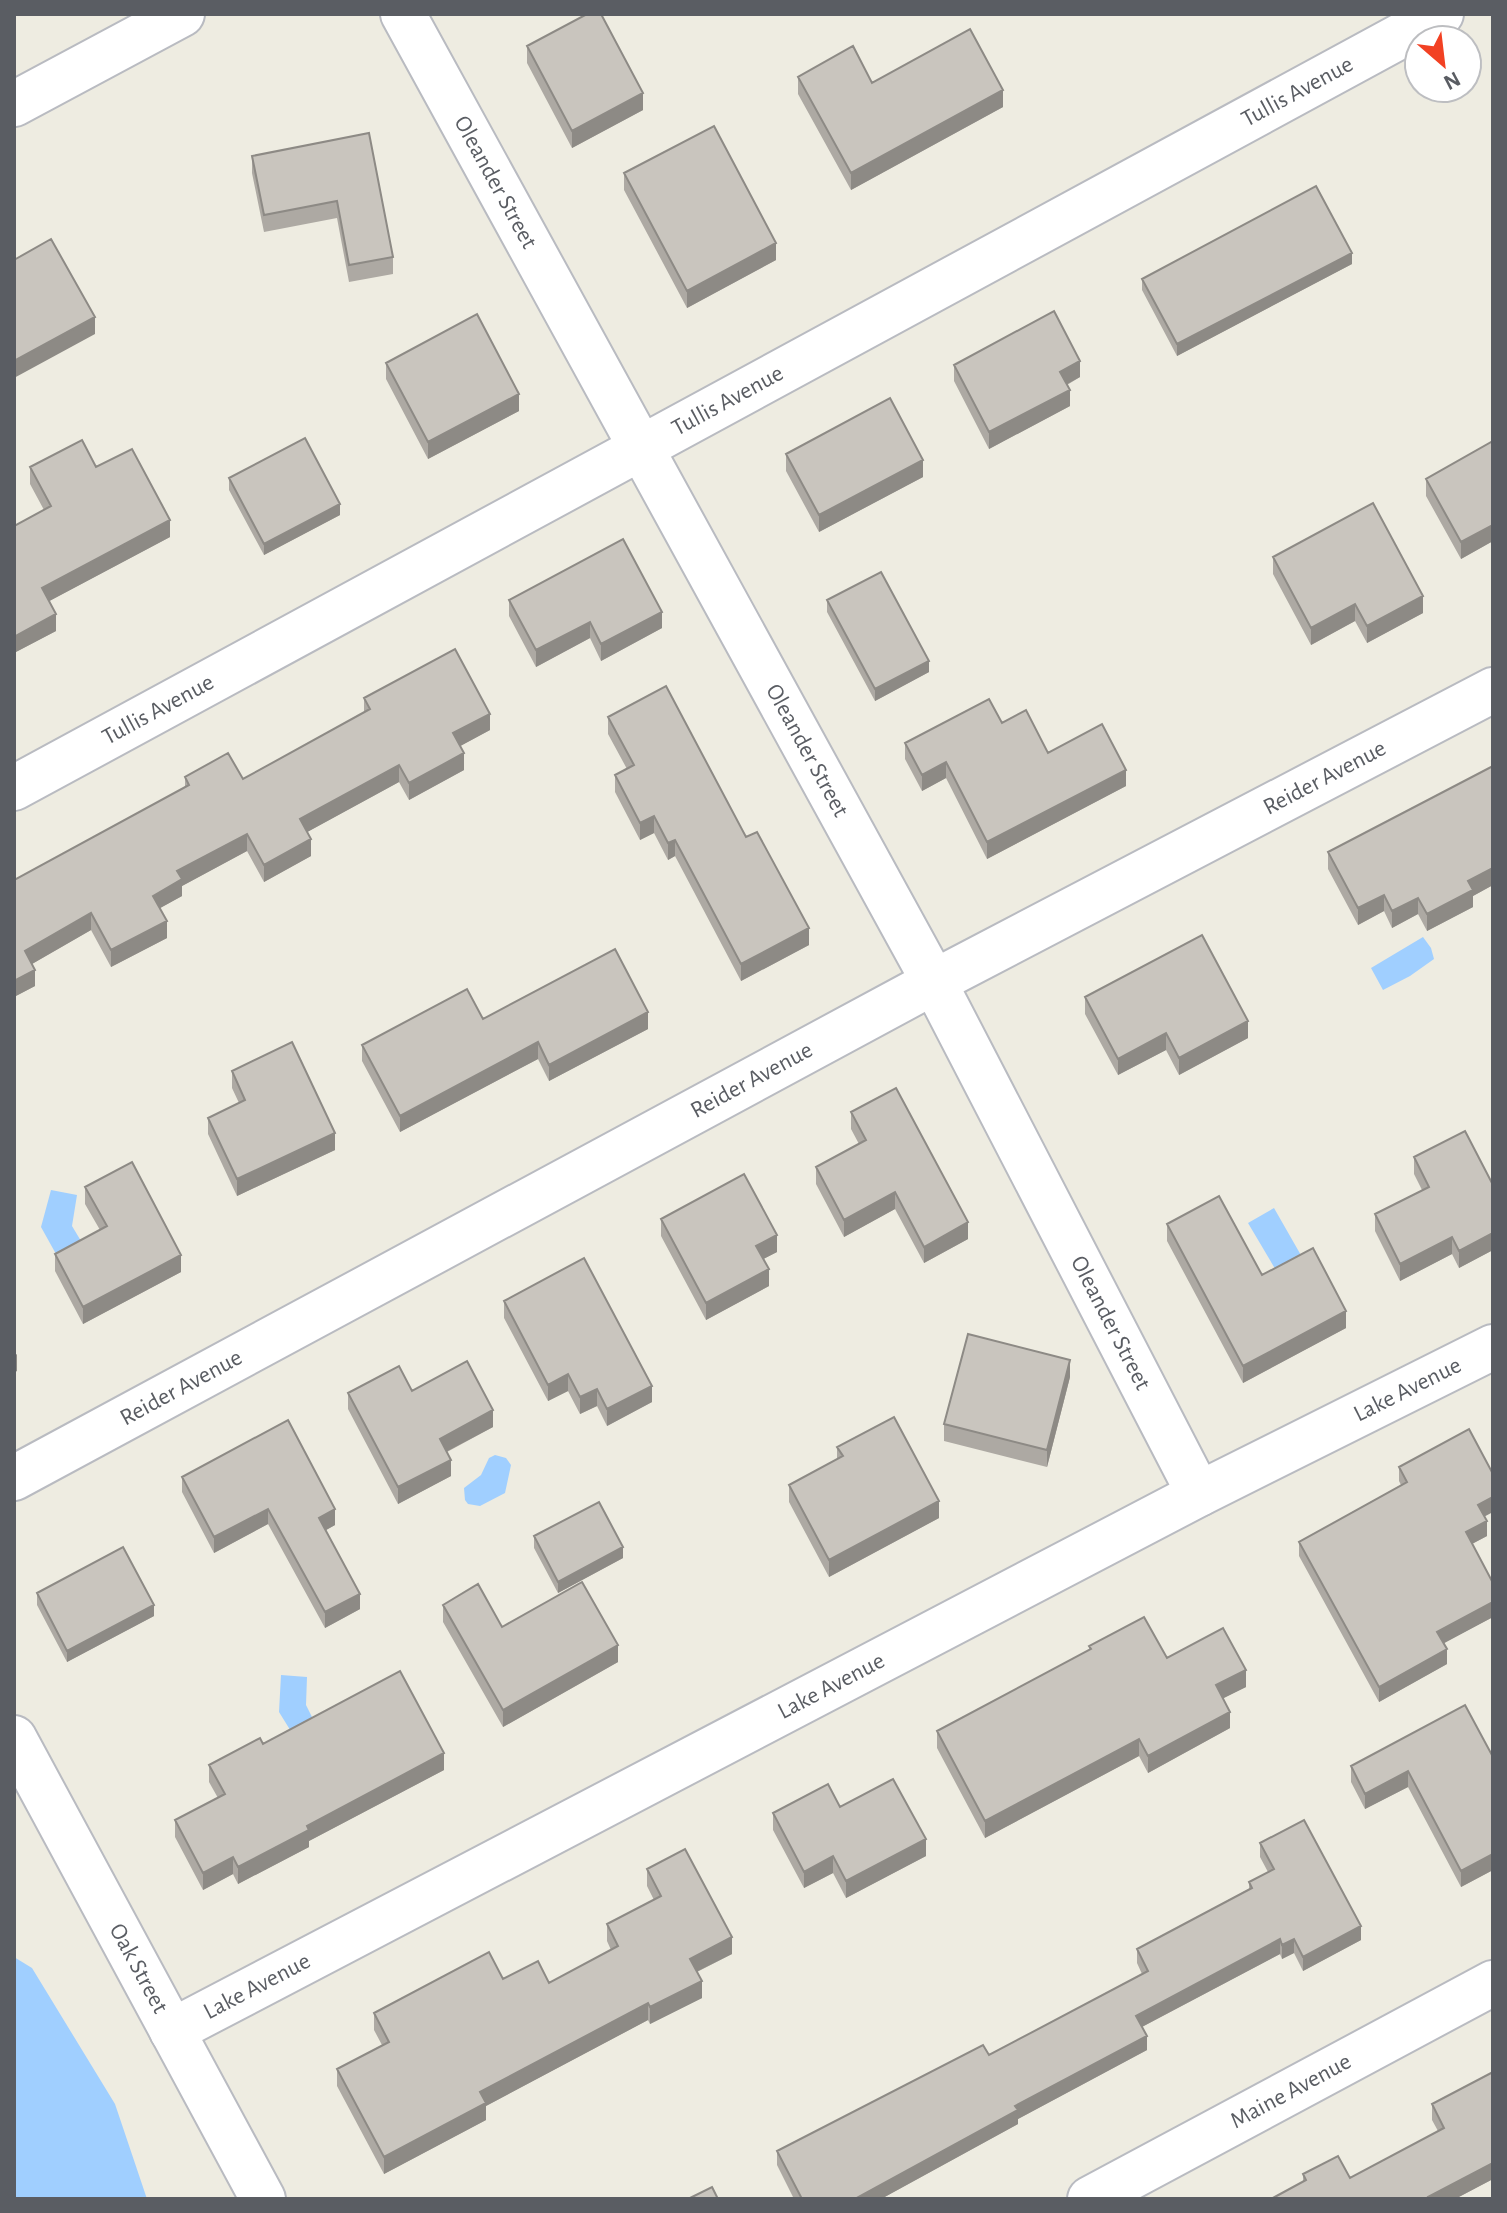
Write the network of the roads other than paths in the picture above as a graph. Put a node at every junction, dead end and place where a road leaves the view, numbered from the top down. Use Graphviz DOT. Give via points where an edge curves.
graph roads {
  1 [pos="182,14"];
  2 [pos="403,14"];
  3 [pos="1441,14"];
  4 [pos="14,104"];
  5 [pos="642,448"];
  6 [pos="1493,690"];
  7 [pos="14,788"];
  8 [pos="934,982"];
  9 [pos="1493,1347"];
  10 [pos="14,1478"];
  11 [pos="1199,1494"];
  12 [pos="14,1738"];
  13 [pos="1493,1983"];
  14 [pos="172,2031"];
  15 [pos="263,2199"];
  16 [pos="1090,2199"];
  1 -- 4 [label="street"];
  2 -- 5 [label="street, Oleander Street"];
  3 -- 5 [label="street, Tullis Avenue"];
  5 -- 7 [label="street, Tullis Avenue"];
  5 -- 8 [label="street, Oleander Street"];
  6 -- 8 [label="street, Reider Avenue"];
  8 -- 10 [label="street, Reider Avenue"];
  8 -- 11 [label="street, Oleander Street"];
  9 -- 11 [label="street, Lake Avenue"];
  11 -- 14 [label="street, Lake Avenue"];
  12 -- 14 [label="street, Oak Street"];
  13 -- 16 [label="street, Maine Avenue"];
  14 -- 15 [label="street, Oak Street"];
}
